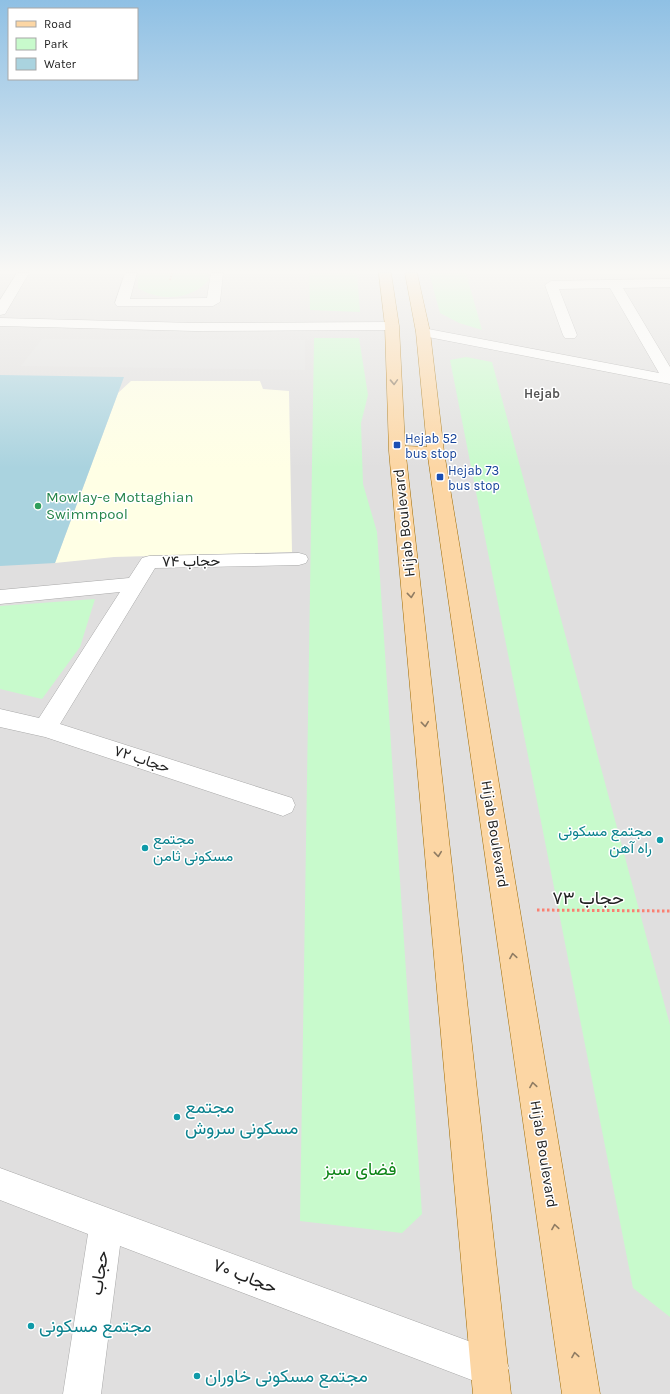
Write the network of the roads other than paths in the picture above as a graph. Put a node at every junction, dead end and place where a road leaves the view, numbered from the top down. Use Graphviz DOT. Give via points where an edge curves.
graph roads {
  1 [pos="392,338"];
  2 [pos="424,338"];
  3 [pos="455,338"];
  4 [pos="646,338"];
  5 [pos="670,379"];
  6 [pos="397,451"];
  7 [pos="436,452"];
  8 [pos="299,559"];
  9 [pos="134,584"];
  10 [pos="0,597"];
  11 [pos="0,718"];
  12 [pos="45,728"];
  13 [pos="283,804"];
  14 [pos="0,1184"];
  15 [pos="106,1224"];
  16 [pos="491,1381"];
  17 [pos="82,1394"];
  18 [pos="581,1394"];
  1 -- 6 [label="main road, Hijab Boulevard, one-way"];
  2 -- 7 [label="main road, Hijab Boulevard"];
  3 -- 5 [label="street"];
  4 -- 5 [label="street"];
  6 -- 7 [label="main road"];
  6 -- 16 [label="main road, Hijab Boulevard, one-way"];
  18 -- 7 [label="main road, Hijab Boulevard, one-way"];
  8 -- 9 [label="street, حجاب ۷۴" via="149,562"];
  9 -- 10 [label="street"];
  9 -- 12 [label="street"];
  11 -- 12 [label="street, حجاب ۷۲"];
  12 -- 13 [label="street, حجاب ۷۲"];
  14 -- 15 [label="street, حجاب ۷۰"];
  15 -- 16 [label="street, حجاب ۷۰"];
  15 -- 17 [label="street, حجاب"];
}
